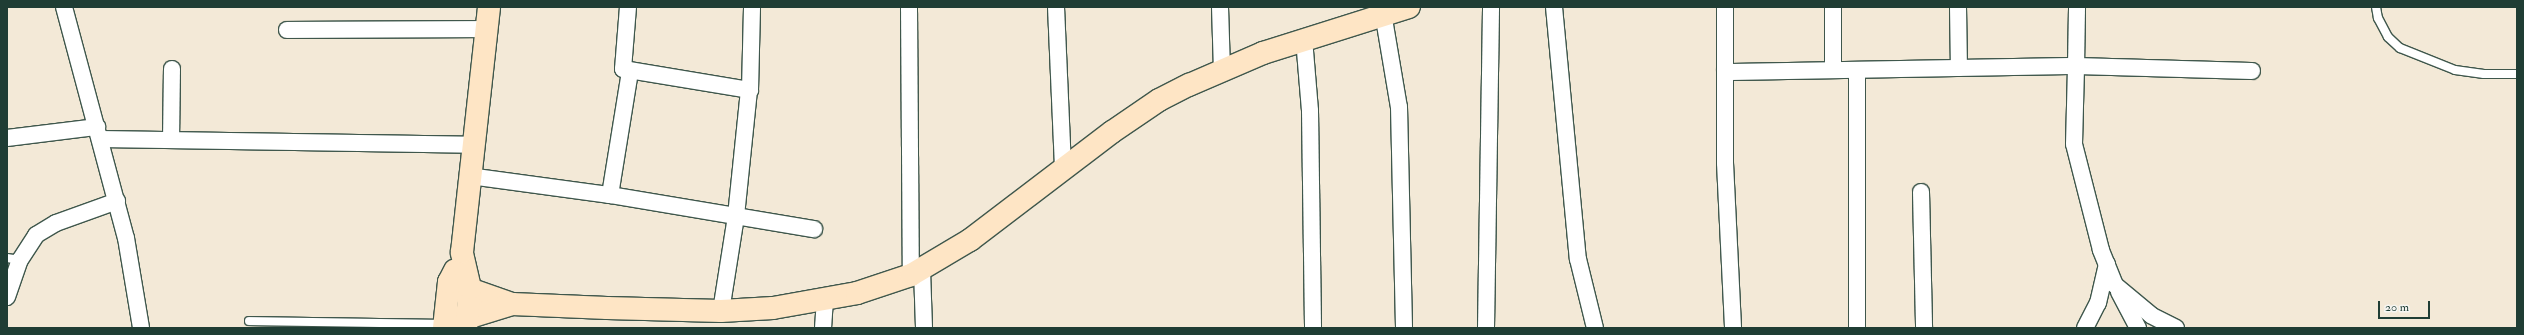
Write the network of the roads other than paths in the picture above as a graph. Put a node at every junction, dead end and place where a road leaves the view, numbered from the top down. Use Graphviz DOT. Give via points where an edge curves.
graph roads {
  1 [pos="64,7"];
  2 [pos="489,7"];
  3 [pos="628,7"];
  4 [pos="752,7"];
  5 [pos="909,7"];
  6 [pos="1056,7"];
  7 [pos="1220,7"];
  8 [pos="1409,7"];
  9 [pos="1491,7"];
  10 [pos="1554,7"];
  11 [pos="1725,7"];
  12 [pos="1833,7"];
  13 [pos="1958,7"];
  14 [pos="2077,7"];
  15 [pos="2376,7"];
  16 [pos="1382,11"];
  17 [pos="486,29"];
  18 [pos="287,30"];
  19 [pos="1304,39"];
  20 [pos="2076,66"];
  21 [pos="1959,68"];
  22 [pos="172,69"];
  23 [pos="1833,70"];
  24 [pos="1857,70"];
  25 [pos="630,71"];
  26 [pos="1222,71"];
  27 [pos="2252,71"];
  28 [pos="1725,72"];
  29 [pos="2517,74"];
  30 [pos="749,90"];
  31 [pos="98,133"];
  32 [pos="7,138"];
  33 [pos="171,140"];
  34 [pos="472,145"];
  35 [pos="1063,167"];
  36 [pos="469,176"];
  37 [pos="1921,192"];
  38 [pos="610,195"];
  39 [pos="116,201"];
  40 [pos="736,216"];
  41 [pos="814,229"];
  42 [pos="14,259"];
  43 [pos="2107,264"];
  44 [pos="917,273"];
  45 [pos="460,285"];
  46 [pos="2115,285"];
  47 [pos="7,297"];
  48 [pos="824,301"];
  49 [pos="512,304"];
  50 [pos="721,311"];
  51 [pos="249,321"];
  52 [pos="466,323"];
  53 [pos="444,326"];
  54 [pos="141,328"];
  55 [pos="823,328"];
  56 [pos="924,328"];
  57 [pos="1313,328"];
  58 [pos="1404,328"];
  59 [pos="1486,328"];
  60 [pos="1595,328"];
  61 [pos="1733,328"];
  62 [pos="1857,328"];
  63 [pos="1924,328"];
  64 [pos="2085,328"];
  65 [pos="2138,328"];
  66 [pos="2176,328"];
  1 -- 31 [label="street"];
  2 -- 17 [label="street"];
  3 -- 25 [label="street" via="623,69"];
  4 -- 30 [label="street"];
  5 -- 44 [label="street"];
  6 -- 35 [label="street"];
  7 -- 26 [label="street"];
  8 -- 16 [label="street"];
  9 -- 59 [label="street"];
  10 -- 60 [label="street" via="1578,259"];
  11 -- 28 [label="street"];
  12 -- 23 [label="street"];
  13 -- 21 [label="street"];
  14 -- 20 [label="street"];
  15 -- 29 [label="lane" via="2378,18 2388,37 2400,48 2455,70 2484,74"];
  16 -- 19 [label="street"];
  16 -- 58 [label="street" via="1399,107"];
  17 -- 18 [label="street"];
  17 -- 34 [label="street"];
  19 -- 26 [label="street"];
  19 -- 57 [label="street" via="1310,111"];
  20 -- 21 [label="street"];
  20 -- 27 [label="street"];
  20 -- 43 [label="street" via="2074,144"];
  21 -- 24 [label="street"];
  22 -- 33 [label="street"];
  23 -- 24 [label="street"];
  23 -- 28 [label="street"];
  24 -- 62 [label="street"];
  25 -- 30 [label="street"];
  25 -- 38 [label="street"];
  26 -- 35 [label="street" via="1159,100"];
  28 -- 61 [label="street" via="1725,163"];
  30 -- 40 [label="street"];
  31 -- 32 [label="street"];
  31 -- 33 [label="street"];
  31 -- 39 [label="street"];
  33 -- 34 [label="street"];
  34 -- 36 [label="street"];
  35 -- 44 [label="street" via="970,240"];
  36 -- 38 [label="street"];
  36 -- 45 [label="street"];
  37 -- 63 [label="street"];
  38 -- 40 [label="street"];
  39 -- 42 [label="street" via="56,223 36,235"];
  39 -- 54 [label="street" via="126,238"];
  40 -- 41 [label="street"];
  40 -- 50 [label="street"];
  42 -- 47 [label="street"];
  43 -- 46 [label="street"];
  43 -- 64 [label="street" via="2098,303"];
  44 -- 48 [label="street" via="857,294"];
  44 -- 56 [label="street"];
  45 -- 49 [label="street"];
  45 -- 52 [label="street"];
  45 -- 53 [label="street"];
  46 -- 65 [label="street"];
  46 -- 66 [label="street" via="2151,314"];
  48 -- 50 [label="street"];
  48 -- 55 [label="street"];
  49 -- 50 [label="street"];
  49 -- 52 [label="street"];
  51 -- 53 [label="lane"];
  52 -- 53 [label="street"];
}
